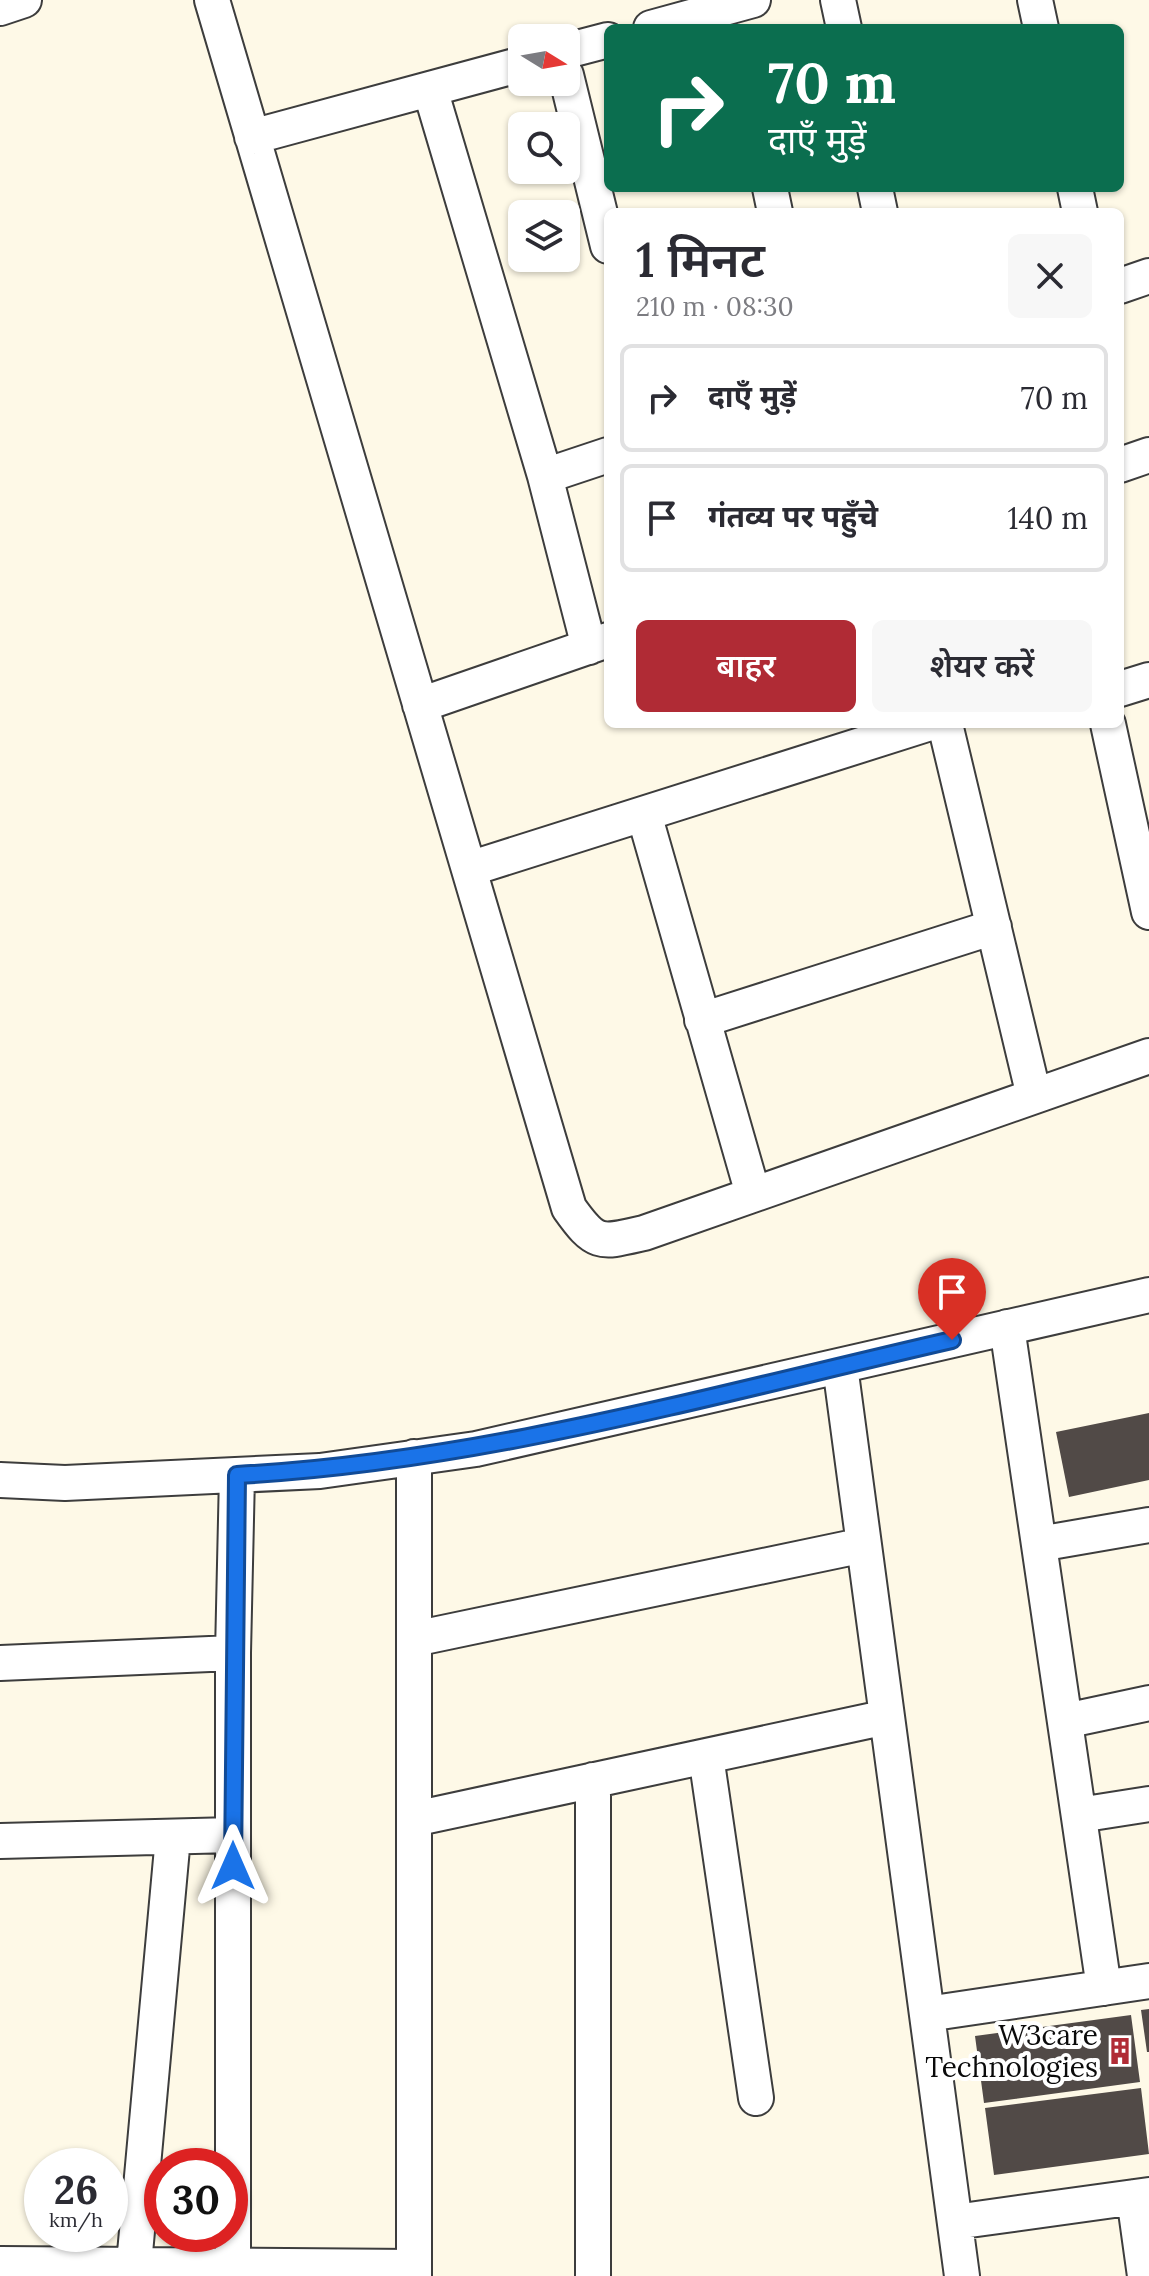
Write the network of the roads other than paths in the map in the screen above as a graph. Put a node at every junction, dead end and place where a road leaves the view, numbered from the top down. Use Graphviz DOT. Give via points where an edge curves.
graph roads {
  1 [pos="24,0"];
  2 [pos="212,0"];
  3 [pos="838,0"];
  4 [pos="1035,0"];
  5 [pos="0,8"];
  6 [pos="741,11"];
  7 [pos="672,24"];
  8 [pos="843,24"];
  9 [pos="1040,24"];
  10 [pos="604,41"];
  11 [pos="580,47"];
  12 [pos="508,68"];
  13 [pos="430,89"];
  14 [pos="571,96"];
  15 [pos="252,137"];
  16 [pos="604,230"];
  17 [pos="1149,276"];
  18 [pos="1124,285"];
  19 [pos="1149,455"];
  20 [pos="604,456"];
  21 [pos="1124,464"];
  22 [pos="545,476"];
  23 [pos="598,644"];
  24 [pos="1149,680"];
  25 [pos="1124,688"];
  26 [pos="420,705"];
  27 [pos="914,728"];
  28 [pos="946,728"];
  29 [pos="1109,728"];
  30 [pos="644,814"];
  31 [pos="469,869"];
  32 [pos="1149,912"];
  33 [pos="994,927"];
  34 [pos="702,1020"];
  35 [pos="1149,1056"];
  36 [pos="1034,1096"];
  37 [pos="753,1194"];
  38 [pos="1149,1295"];
  39 [pos="1007,1327"];
  40 [pos="840,1366"];
  41 [pos="414,1457"];
  42 [pos="237,1475"];
  43 [pos="0,1480"];
  44 [pos="1149,1525"];
  45 [pos="1039,1544"];
  46 [pos="864,1545"];
  47 [pos="414,1639"];
  48 [pos="233,1653"];
  49 [pos="0,1663"];
  50 [pos="1149,1703"];
  51 [pos="887,1717"];
  52 [pos="1065,1721"];
  53 [pos="706,1756"];
  54 [pos="593,1780"];
  55 [pos="1149,1804"];
  56 [pos="1079,1815"];
  57 [pos="414,1819"];
  58 [pos="233,1835"];
  59 [pos="173,1837"];
  60 [pos="0,1841"];
  61 [pos="1149,1981"];
  62 [pos="1104,1988"];
  63 [pos="927,2014"];
  64 [pos="756,2098"];
  65 [pos="1142,2196"];
  66 [pos="955,2222"];
  67 [pos="0,2264"];
  68 [pos="134,2264"];
  69 [pos="233,2265"];
  70 [pos="414,2271"];
  71 [pos="593,2276"];
  72 [pos="962,2276"];
  73 [pos="1145,2276"];
  1 -- 5 [label="street"];
  2 -- 15 [label="street"];
  3 -- 8 [label="street"];
  4 -- 9 [label="street"];
  6 -- 7 [label="street"];
  10 -- 11 [label="street"];
  12 -- 13 [label="street"];
  13 -- 15 [label="street"];
  13 -- 22 [label="street"];
  14 -- 16 [label="street"];
  15 -- 26 [label="street"];
  17 -- 18 [label="street"];
  19 -- 21 [label="street"];
  20 -- 22 [label="street"];
  22 -- 23 [label="street"];
  23 -- 26 [label="street"];
  24 -- 25 [label="street"];
  26 -- 31 [label="street"];
  27 -- 30 [label="street"];
  28 -- 33 [label="street"];
  29 -- 32 [label="street"];
  30 -- 31 [label="street"];
  30 -- 34 [label="street"];
  31 -- 37 [label="street" via="569,1208 588,1235 609,1241 644,1233"];
  33 -- 34 [label="street"];
  33 -- 36 [label="street"];
  34 -- 37 [label="street"];
  35 -- 36 [label="street"];
  36 -- 37 [label="street"];
  38 -- 39 [label="street"];
  39 -- 40 [label="street"];
  39 -- 45 [label="street"];
  40 -- 41 [label="street" via="476,1449"];
  40 -- 46 [label="street"];
  41 -- 42 [label="street" via="320,1471"];
  41 -- 47 [label="street"];
  42 -- 43 [label="street" via="65,1483"];
  42 -- 48 [label="street"];
  44 -- 45 [label="street"];
  45 -- 52 [label="street"];
  46 -- 47 [label="street"];
  46 -- 51 [label="street"];
  47 -- 57 [label="street"];
  48 -- 49 [label="street"];
  48 -- 58 [label="street"];
  50 -- 52 [label="street"];
  51 -- 53 [label="street"];
  51 -- 63 [label="street"];
  52 -- 56 [label="street"];
  53 -- 54 [label="street"];
  53 -- 64 [label="street"];
  54 -- 57 [label="street"];
  54 -- 71 [label="street"];
  55 -- 56 [label="street"];
  56 -- 62 [label="street"];
  57 -- 70 [label="street"];
  58 -- 59 [label="street"];
  58 -- 69 [label="street"];
  59 -- 60 [label="street"];
  59 -- 68 [label="street"];
  61 -- 62 [label="street"];
  62 -- 63 [label="street"];
  63 -- 66 [label="street"];
  65 -- 66 [label="street"];
  65 -- 73 [label="street"];
  66 -- 72 [label="street"];
  67 -- 68 [label="street"];
  68 -- 69 [label="street"];
  69 -- 70 [label="street"];
}
